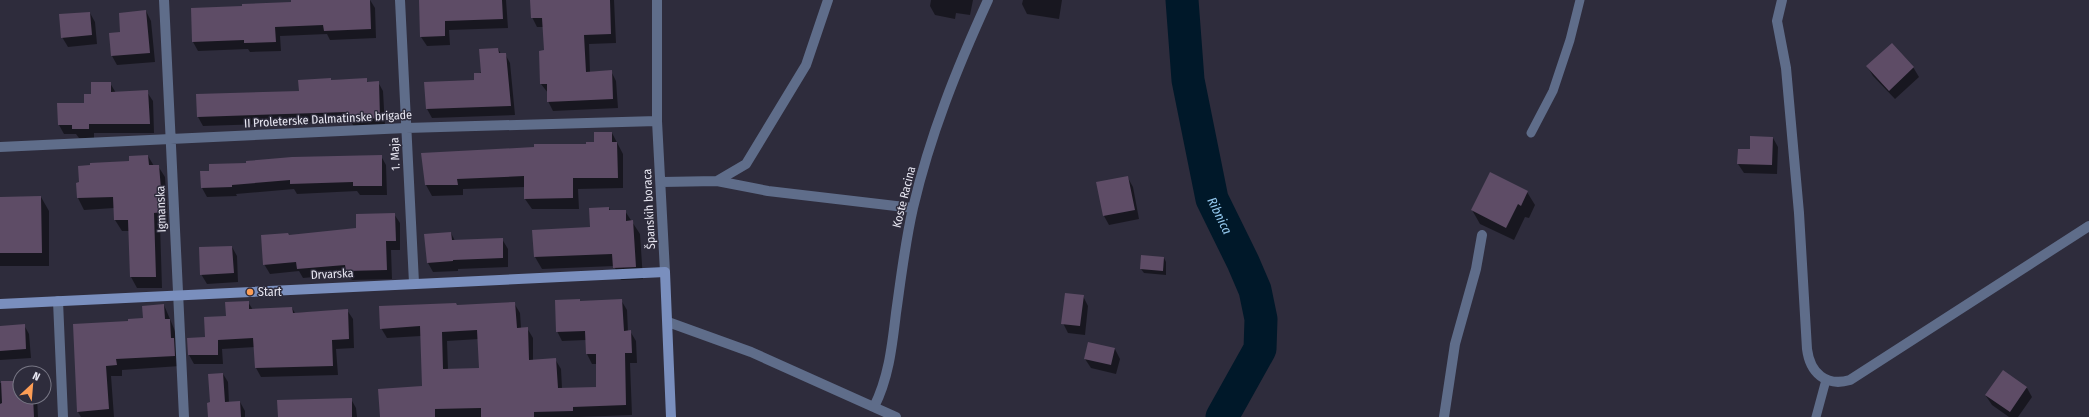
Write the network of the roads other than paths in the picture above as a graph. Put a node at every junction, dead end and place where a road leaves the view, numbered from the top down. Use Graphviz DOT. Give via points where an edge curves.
graph roads {
  1 [pos="164,0"];
  2 [pos="400,0"];
  3 [pos="657,0"];
  4 [pos="828,0"];
  5 [pos="988,0"];
  6 [pos="1580,0"];
  7 [pos="1782,0"];
  8 [pos="657,121"];
  9 [pos="406,128"];
  10 [pos="1531,134"];
  11 [pos="171,139"];
  12 [pos="0,148"];
  13 [pos="717,181"];
  14 [pos="662,182"];
  15 [pos="913,208"];
  16 [pos="2089,226"];
  17 [pos="1482,235"];
  18 [pos="665,272"];
  19 [pos="414,282"];
  20 [pos="177,296"];
  21 [pos="58,301"];
  22 [pos="0,304"];
  23 [pos="668,322"];
  24 [pos="1826,380"];
  25 [pos="874,407"];
  26 [pos="62,417"];
  27 [pos="184,417"];
  28 [pos="671,417"];
  29 [pos="896,417"];
  30 [pos="1444,417"];
  31 [pos="1816,417"];
  1 -- 11 [label="street, Igmanska"];
  2 -- 9 [label="street, 1. Maja"];
  3 -- 8 [label="street, Španskih boraca"];
  4 -- 13 [label="street" via="806,65 746,164"];
  5 -- 15 [label="street, Koste Racina" via="938,117"];
  6 -- 10 [label="lane" via="1553,91"];
  7 -- 24 [label="street" via="1777,21 1786,68 1799,213 1807,349 1812,368"];
  8 -- 9 [label="street, II Proleterske Dalmatinske brigade"];
  8 -- 14 [label="street, Španskih boraca"];
  9 -- 11 [label="street, II Proleterske Dalmatinske brigade"];
  9 -- 19 [label="street, 1. Maja"];
  11 -- 12 [label="street, II Proleterske Dalmatinske brigade"];
  11 -- 20 [label="street, Igmanska"];
  13 -- 14 [label="street"];
  13 -- 15 [label="street" via="768,192"];
  14 -- 18 [label="street, Španskih boraca"];
  15 -- 25 [label="street, Koste Racina" via="902,268 890,366"];
  16 -- 24 [label="street" via="1850,380"];
  17 -- 30 [label="street" via="1476,269 1455,344"];
  18 -- 19 [label="main road, Drvarska"];
  18 -- 23 [label="main road, Španskih boraca"];
  19 -- 20 [label="main road, Drvarska"];
  20 -- 21 [label="main road, Drvarska"];
  20 -- 27 [label="street, Igmanska"];
  21 -- 22 [label="main road, Drvarska"];
  21 -- 26 [label="street"];
  23 -- 25 [label="street" via="751,352"];
  23 -- 28 [label="main road, Španskih boraca"];
  24 -- 31 [label="lane"];
  25 -- 29 [label="street"];
}
